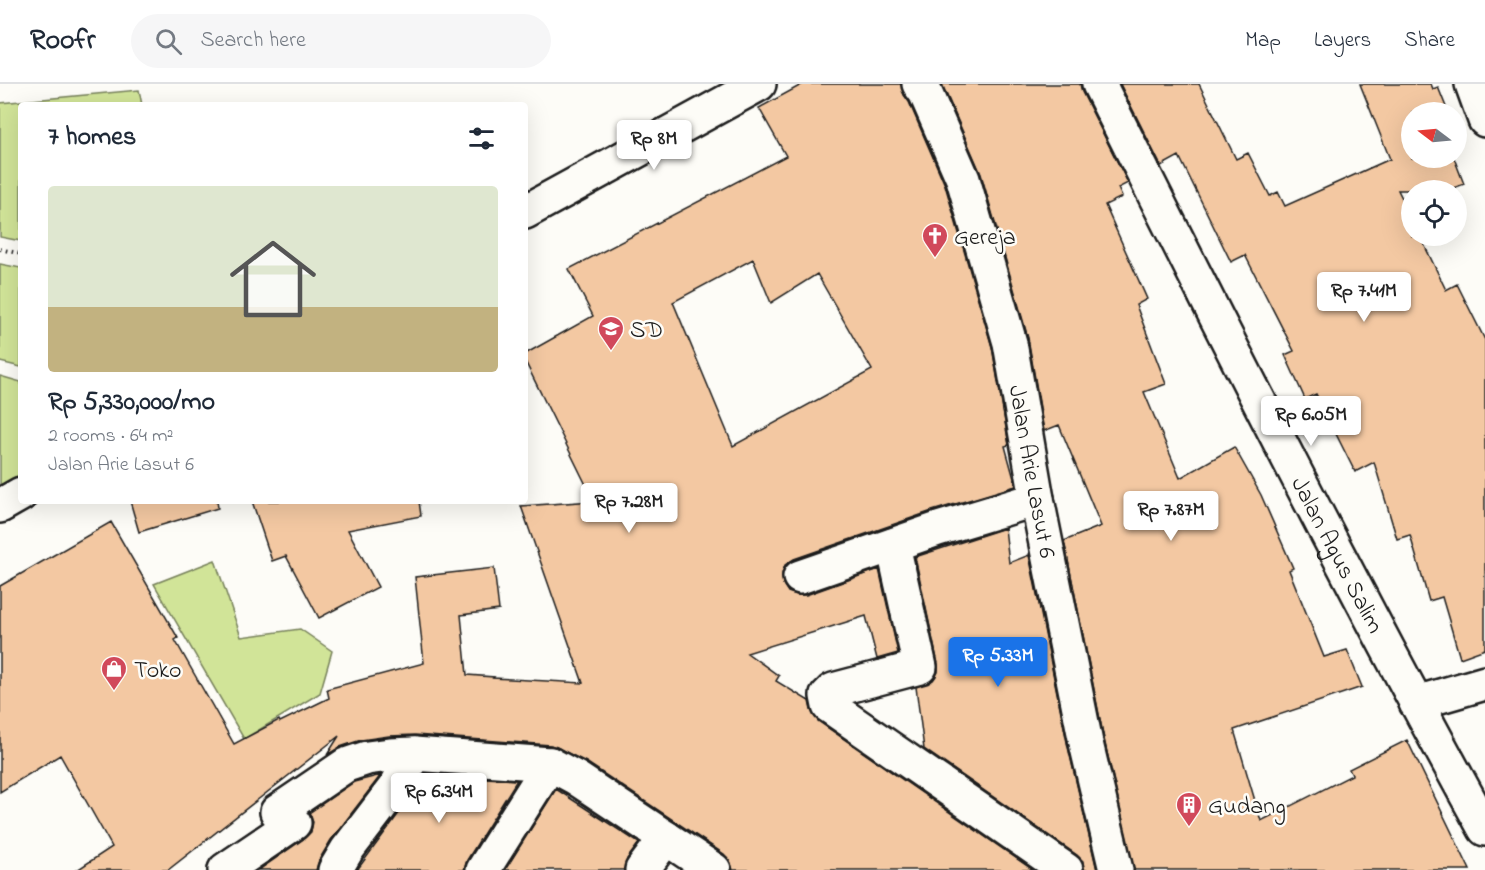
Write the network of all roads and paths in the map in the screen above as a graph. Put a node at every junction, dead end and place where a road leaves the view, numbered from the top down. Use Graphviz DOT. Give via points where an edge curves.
graph roads {
  1 [pos="759,84"];
  2 [pos="919,84"];
  3 [pos="1099,84"];
  4 [pos="1472,84"];
  5 [pos="1485,120"];
  6 [pos="528,210"];
  7 [pos="0,249"];
  8 [pos="18,253"];
  9 [pos="18,496"];
  10 [pos="1037,499"];
  11 [pos="0,506"];
  12 [pos="893,545"];
  13 [pos="800,577"];
  14 [pos="1485,683"];
  15 [pos="1416,704"];
  16 [pos="414,754"];
  17 [pos="550,764"];
  18 [pos="1485,829"];
  19 [pos="666,838"];
  20 [pos="225,870"];
  21 [pos="335,870"];
  22 [pos="483,870"];
  23 [pos="642,870"];
  24 [pos="714,870"];
  25 [pos="1066,870"];
  26 [pos="1116,870"];
  1 -- 6 [label="street"];
  2 -- 10 [label="street, Jalan Arie Lasut 6" via="963,179 1010,343"];
  3 -- 15 [label="street, Jalan Agus Salim"];
  4 -- 5 [label="street"];
  7 -- 8 [label="path"];
  9 -- 11 [label="street"];
  10 -- 12 [label="street"];
  10 -- 26 [label="street, Jalan Arie Lasut 6"];
  12 -- 13 [label="street"];
  12 -- 25 [label="street" via="920,667 833,690 827,696 829,706"];
  14 -- 15 [label="street"];
  15 -- 18 [label="street, Jalan Agus Salim"];
  16 -- 17 [label="street"];
  16 -- 20 [label="street" via="390,754 346,765"];
  16 -- 21 [label="street" via="396,786"];
  17 -- 19 [label="street" via="576,777"];
  17 -- 22 [label="street"];
  19 -- 23 [label="street"];
  19 -- 24 [label="street"];
}
